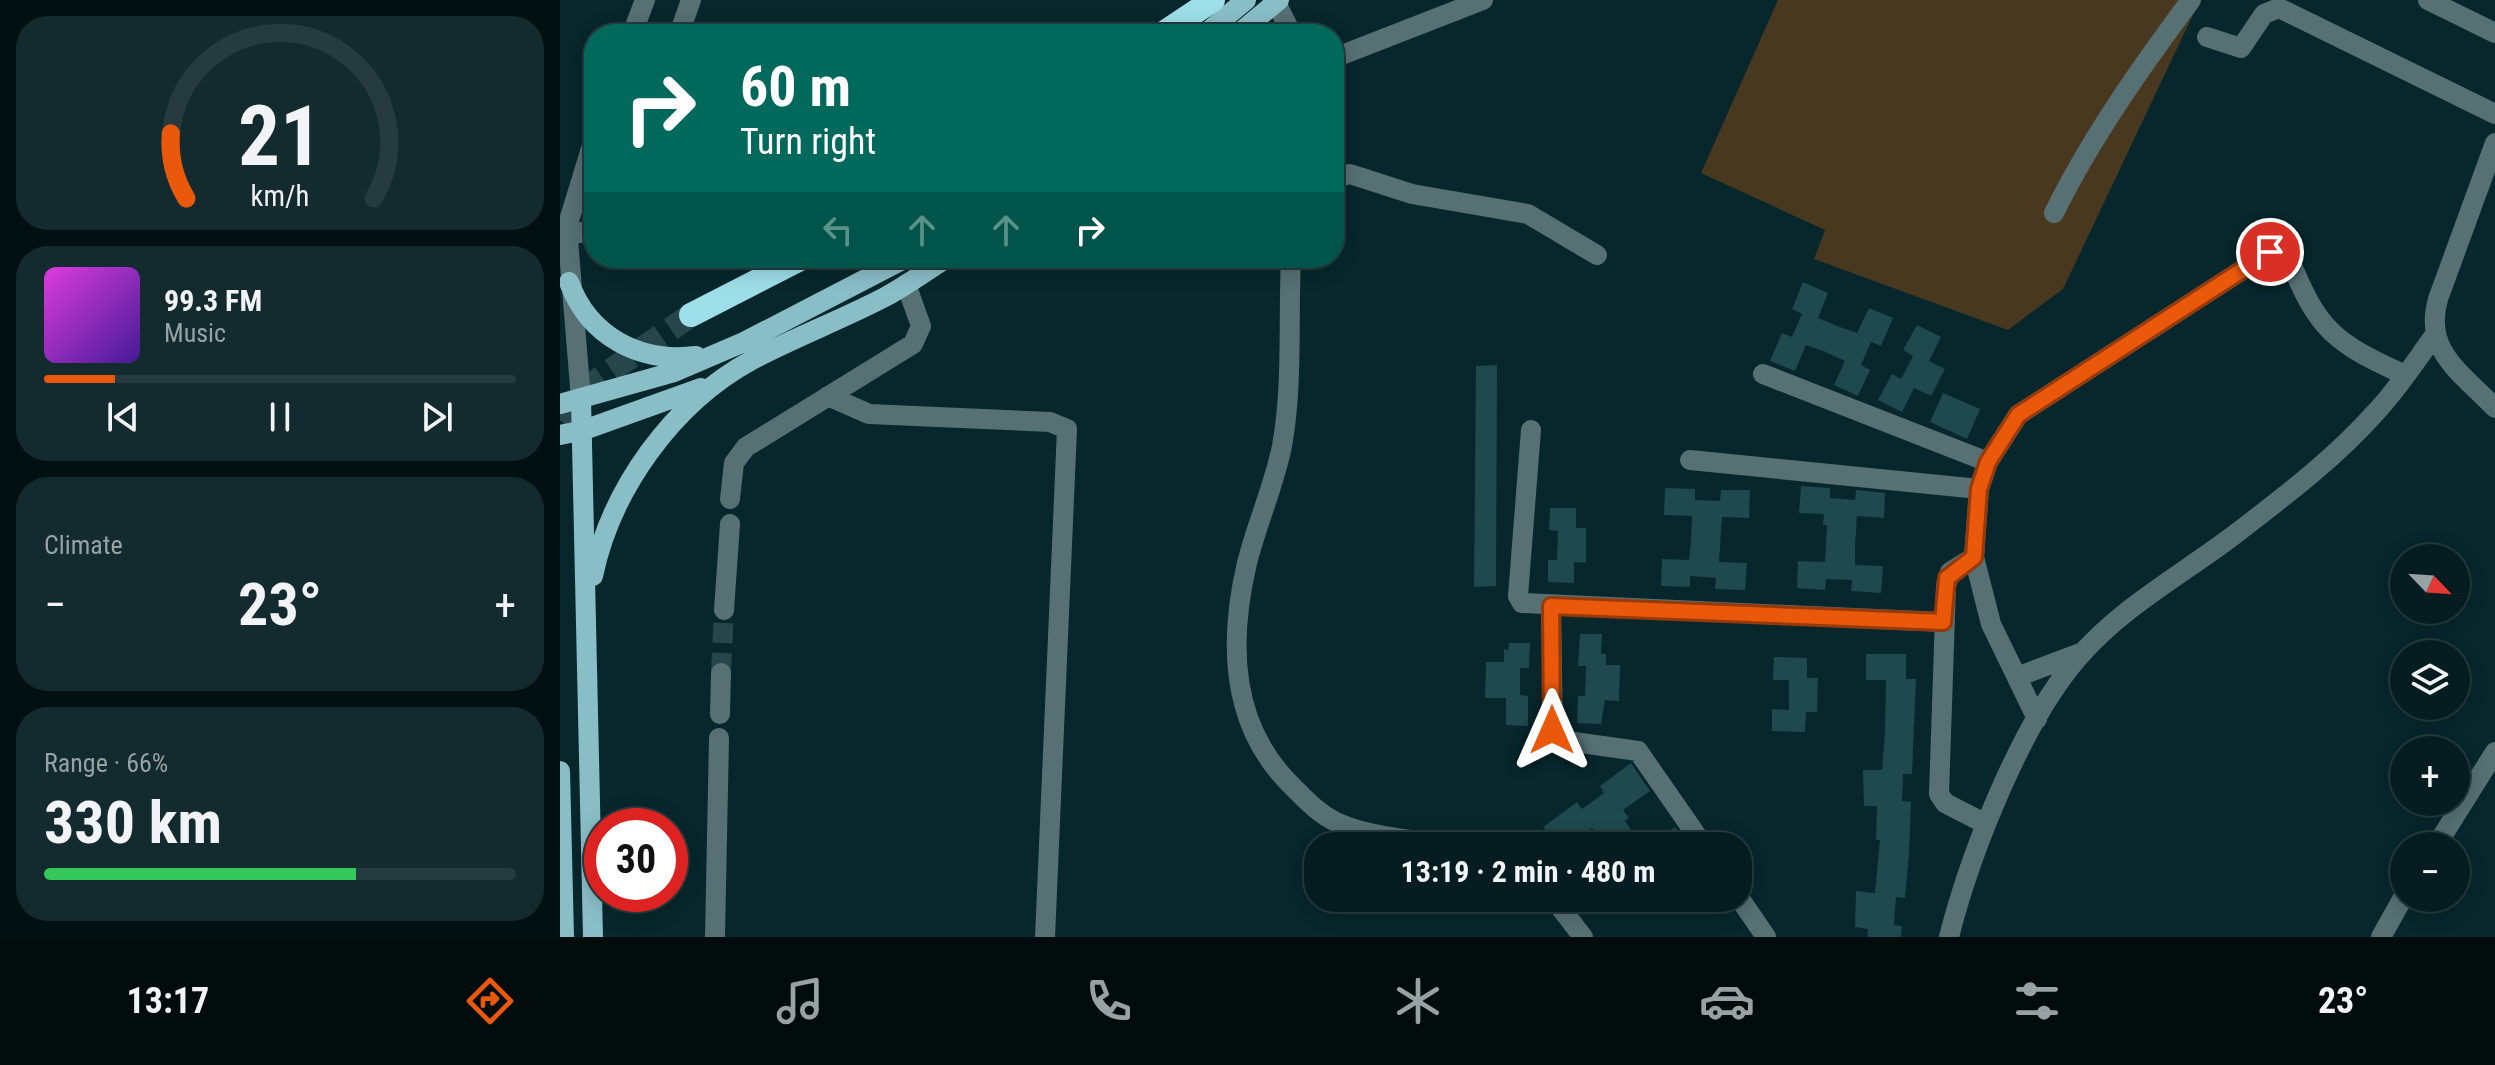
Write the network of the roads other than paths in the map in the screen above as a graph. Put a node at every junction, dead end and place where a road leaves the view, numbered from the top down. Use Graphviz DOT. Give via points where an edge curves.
graph roads {
  1 [pos="645,0"];
  2 [pos="691,0"];
  3 [pos="1213,0"];
  4 [pos="1246,0"];
  5 [pos="1483,0"];
  6 [pos="2191,0"];
  7 [pos="2428,0"];
  8 [pos="1278,1"];
  9 [pos="636,24"];
  10 [pos="683,24"];
  11 [pos="1177,24"];
  12 [pos="1217,24"];
  13 [pos="1250,24"];
  14 [pos="1288,24"];
  15 [pos="2495,33"];
  16 [pos="2207,37"];
  17 [pos="1344,54"];
  18 [pos="2495,114"];
  19 [pos="2495,143"];
  20 [pos="584,166"];
  21 [pos="582,172"];
  22 [pos="1344,176"];
  23 [pos="560,203"];
  24 [pos="2054,213"];
  25 [pos="584,232"];
  26 [pos="567,236"];
  27 [pos="1597,255"];
  28 [pos="783,268"];
  29 [pos="890,268"];
  30 [pos="931,268"];
  31 [pos="1291,268"];
  32 [pos="569,282"];
  33 [pos="906,284"];
  34 [pos="691,315"];
  35 [pos="2434,336"];
  36 [pos="716,354"];
  37 [pos="1763,374"];
  38 [pos="2405,375"];
  39 [pos="723,379"];
  40 [pos="828,396"];
  41 [pos="581,399"];
  42 [pos="560,404"];
  43 [pos="2495,408"];
  44 [pos="584,430"];
  45 [pos="1531,430"];
  46 [pos="560,435"];
  47 [pos="1690,460"];
  48 [pos="1988,462"];
  49 [pos="1979,489"];
  50 [pos="730,499"];
  51 [pos="730,524"];
  52 [pos="1974,557"];
  53 [pos="1551,606"];
  54 [pos="585,610"];
  55 [pos="724,610"];
  56 [pos="1943,622"];
  57 [pos="2084,651"];
  58 [pos="721,673"];
  59 [pos="2017,677"];
  60 [pos="720,714"];
  61 [pos="2037,719"];
  62 [pos="719,738"];
  63 [pos="2495,752"];
  64 [pos="560,771"];
  65 [pos="1986,824"];
  66 [pos="1379,832"];
  67 [pos="1694,832"];
  68 [pos="2445,832"];
  69 [pos="1564,912"];
  70 [pos="1749,912"];
  71 [pos="2395,912"];
  72 [pos="564,937"];
  73 [pos="593,937"];
  74 [pos="715,937"];
  75 [pos="1045,937"];
  76 [pos="1583,937"];
  77 [pos="1766,937"];
  78 [pos="1949,937"];
  79 [pos="2381,937"];
  1 -- 9 [label="street"];
  2 -- 10 [label="street"];
  3 -- 11 [label="highway"];
  4 -- 12 [label="main road"];
  5 -- 17 [label="street"];
  6 -- 24 [label="street" via="2123,96"];
  7 -- 15 [label="street"];
  8 -- 13 [label="main road"];
  8 -- 14 [label="street"];
  16 -- 18 [label="street" via="2241,48 2264,14 2279,8"];
  19 -- 35 [label="street" via="2438,299"];
  20 -- 21 [label="street"];
  21 -- 23 [label="street"];
  21 -- 26 [label="street"];
  22 -- 27 [label="street" via="1412,194 1528,214"];
  25 -- 26 [label="street"];
  26 -- 32 [label="street"];
  28 -- 34 [label="highway"];
  29 -- 36 [label="main road"];
  30 -- 33 [label="main road"];
  31 -- 66 [label="street" via="1285,420 1236,621 1239,692 1257,740 1276,771 1317,811"];
  32 -- 36 [label="main road" via="593,323 634,351 676,359"];
  32 -- 41 [label="street"];
  33 -- 39 [label="main road"];
  33 -- 40 [label="street" via="921,326 916,340"];
  35 -- 38 [label="street"];
  35 -- 43 [label="street" via="2449,360"];
  36 -- 41 [label="main road" via="647,383"];
  37 -- 48 [label="street"];
  38 -- 48 [label="street" via="2331,334 2313,312 2289,258 2270,252 2018,415"];
  38 -- 57 [label="street" via="2331,458 2135,606"];
  39 -- 44 [label="main road"];
  39 -- 54 [label="main road" via="686,409 631,481 598,551"];
  40 -- 50 [label="street" via="740,453"];
  40 -- 75 [label="street" via="869,414 1050,422 1067,429"];
  41 -- 42 [label="main road"];
  41 -- 44 [label="main road"];
  44 -- 46 [label="main road"];
  44 -- 54 [label="main road"];
  45 -- 53 [label="street" via="1518,599"];
  47 -- 49 [label="street"];
  48 -- 49 [label="street"];
  49 -- 52 [label="street"];
  51 -- 55 [label="street"];
  52 -- 56 [label="street" via="1947,578"];
  52 -- 59 [label="street" via="1991,624"];
  53 -- 56 [label="street"];
  53 -- 67 [label="street" via="1553,734 1567,741 1638,751"];
  54 -- 73 [label="main road"];
  56 -- 65 [label="street" via="1939,794 1945,803"];
  57 -- 59 [label="street"];
  57 -- 61 [label="street"];
  58 -- 60 [label="street"];
  59 -- 61 [label="street"];
  61 -- 65 [label="street"];
  62 -- 74 [label="street"];
  63 -- 68 [label="street"];
  64 -- 72 [label="main road"];
  65 -- 78 [label="street"];
  69 -- 76 [label="street"];
  70 -- 77 [label="street"];
  71 -- 79 [label="street"];
}
